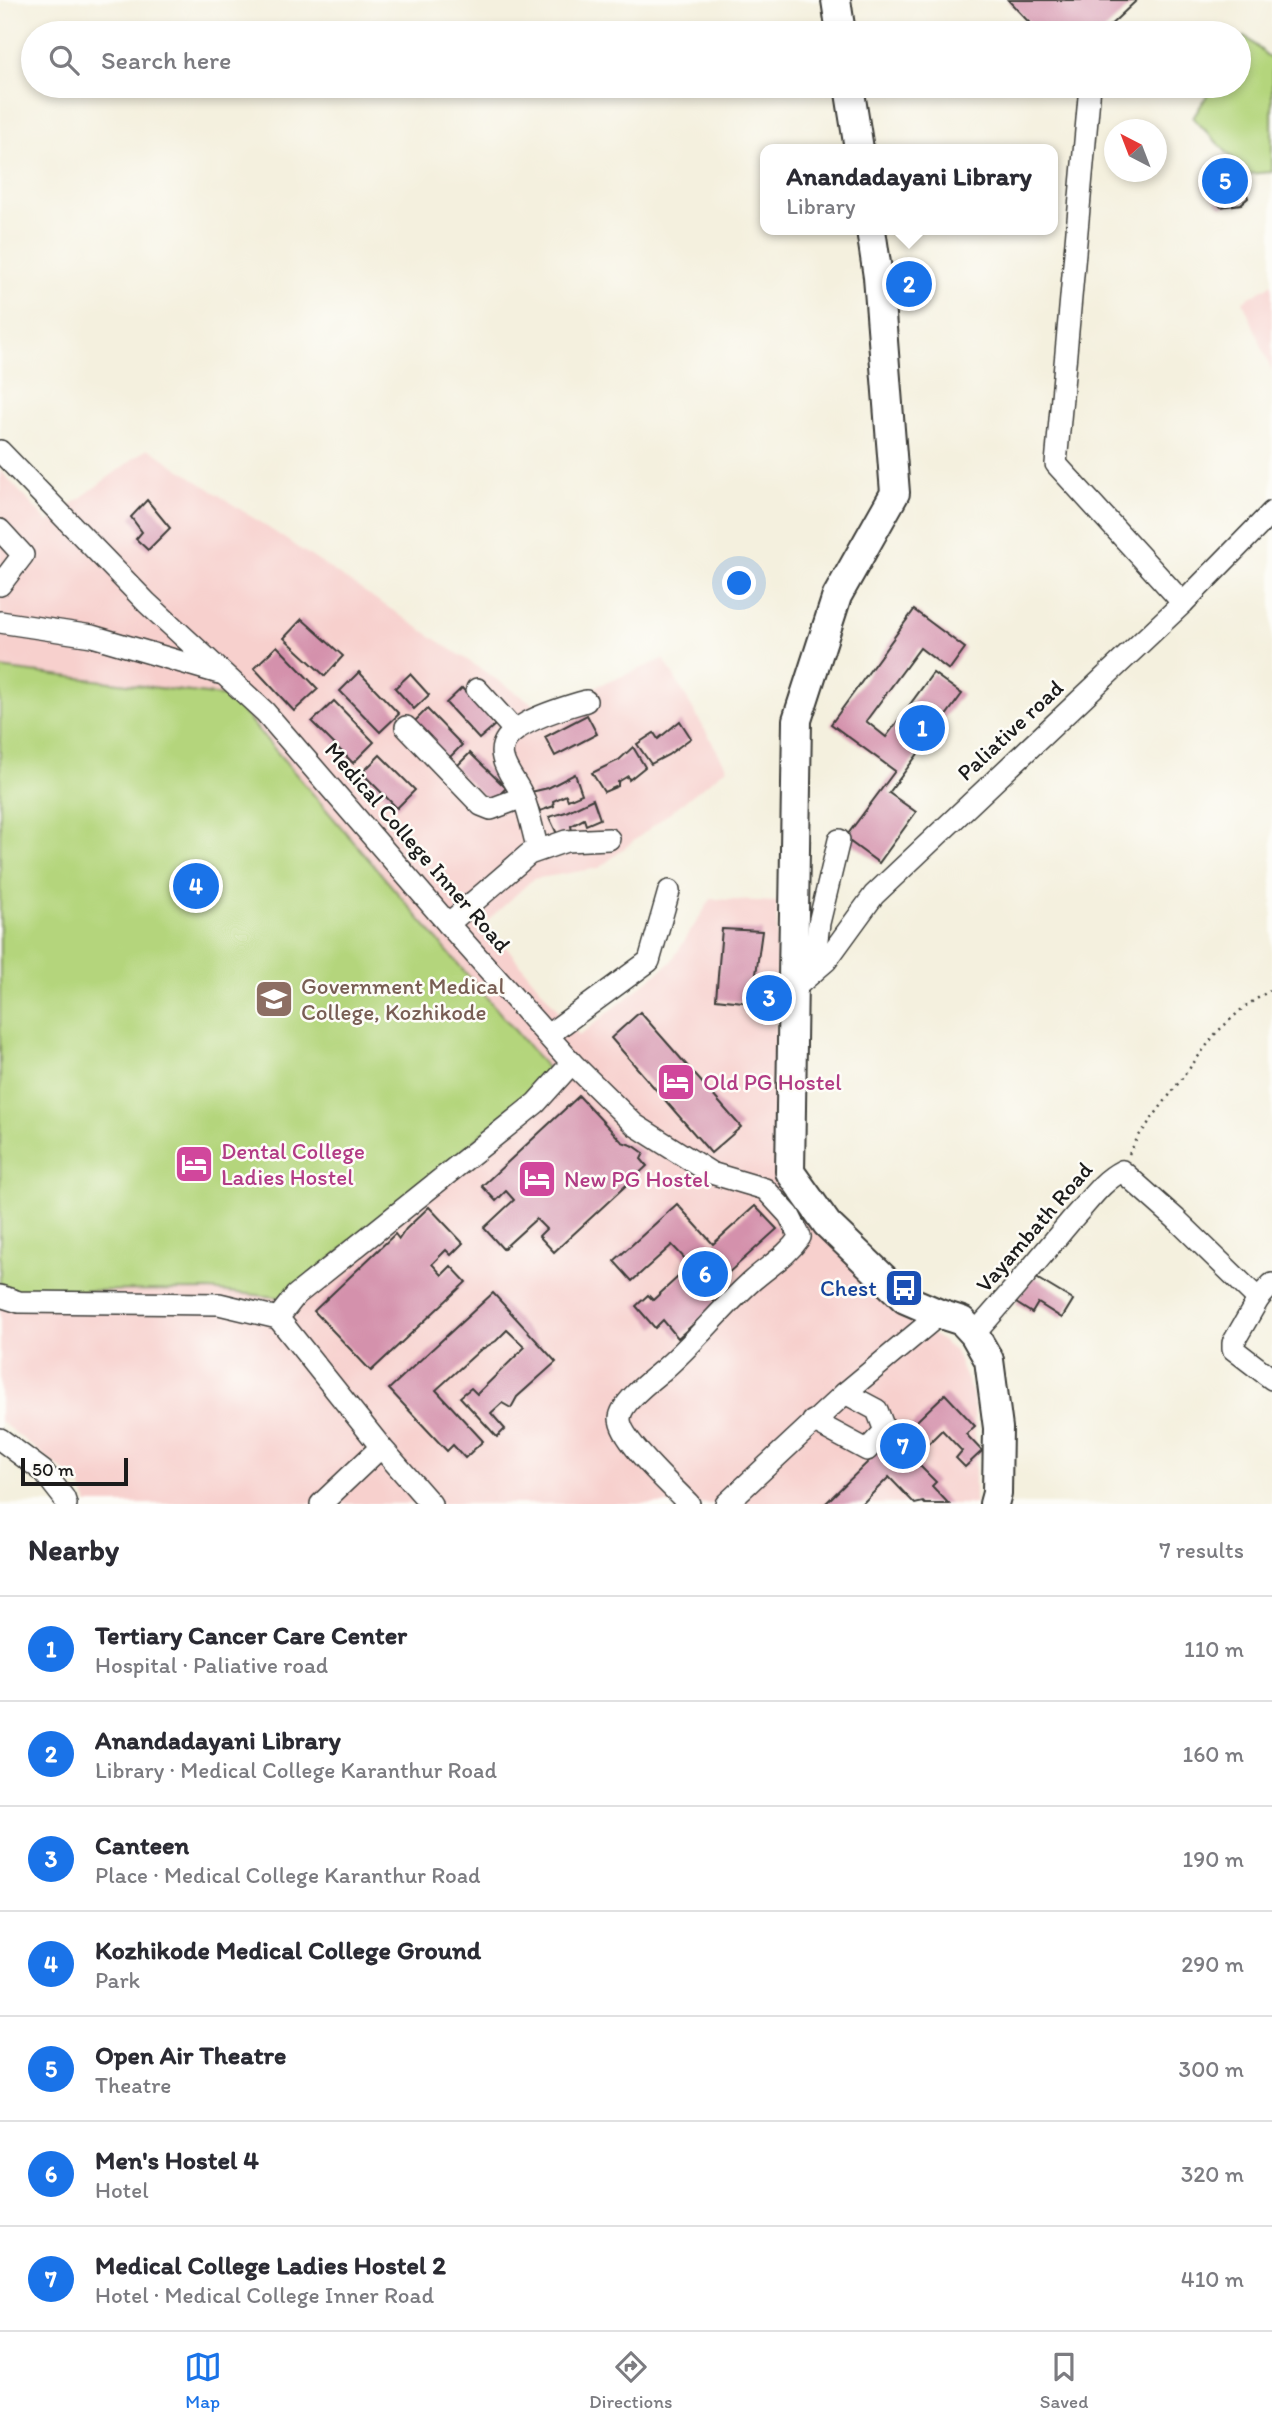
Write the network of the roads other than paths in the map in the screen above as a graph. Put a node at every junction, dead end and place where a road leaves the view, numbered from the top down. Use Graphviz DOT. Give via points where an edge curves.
graph roads {
  1 [pos="836,0"];
  2 [pos="839,21"];
  3 [pos="851,98"];
  4 [pos="1089,98"];
  5 [pos="858,144"];
  6 [pos="872,235"];
  7 [pos="0,451"];
  8 [pos="1272,512"];
  9 [pos="0,530"];
  10 [pos="0,584"];
  11 [pos="1183,603"];
  12 [pos="0,622"];
  13 [pos="227,676"];
  14 [pos="477,689"];
  15 [pos="586,701"];
  16 [pos="406,727"];
  17 [pos="515,731"];
  18 [pos="523,797"];
  19 [pos="609,839"];
  20 [pos="839,841"];
  21 [pos="538,850"];
  22 [pos="669,891"];
  23 [pos="448,924"];
  24 [pos="813,972"];
  25 [pos="791,991"];
  26 [pos="548,1035"];
  27 [pos="572,1063"];
  28 [pos="1266,1291"];
  29 [pos="0,1296"];
  30 [pos="940,1314"];
  31 [pos="278,1318"];
  32 [pos="974,1334"];
  33 [pos="1272,1379"];
  34 [pos="845,1393"];
  35 [pos="813,1421"];
  36 [pos="0,1439"];
  37 [pos="381,1447"];
  38 [pos="66,1504"];
  39 [pos="321,1504"];
  40 [pos="431,1504"];
  41 [pos="689,1504"];
  42 [pos="726,1504"];
  43 [pos="994,1504"];
  1 -- 2 [label="main road"];
  3 -- 5 [label="main road"];
  4 -- 11 [label="street" via="1056,464"];
  6 -- 25 [label="main road" via="895,493 837,596 797,720"];
  7 -- 13 [label="street" via="146,603"];
  8 -- 11 [label="street, Paliative road"];
  9 -- 10 [label="street" via="23,555"];
  11 -- 24 [label="street, Paliative road" via="874,895"];
  12 -- 13 [label="street, Medical College Inner Road" via="92,636"];
  13 -- 23 [label="street, Medical College Inner Road" via="311,763"];
  14 -- 17 [label="street"];
  15 -- 17 [label="street" via="541,715"];
  16 -- 18 [label="street" via="481,805 491,809"];
  17 -- 18 [label="street" via="502,748 503,759"];
  18 -- 21 [label="street"];
  19 -- 21 [label="street" via="566,841"];
  20 -- 24 [label="street" via="819,923"];
  21 -- 23 [label="street"];
  22 -- 26 [label="street" via="649,961"];
  23 -- 26 [label="street, Medical College Inner Road"];
  24 -- 25 [label="street, Paliative road"];
  25 -- 30 [label="main road" via="790,1172 827,1224 905,1299"];
  26 -- 27 [label="street, Medical College Inner Road"];
  27 -- 31 [label="street" via="536,1103 296,1295"];
  27 -- 41 [label="street, Medical College Inner Road" via="635,1125 711,1172 765,1189 789,1215 800,1237 790,1252 754,1279 648,1382 620,1415 628,1438"];
  28 -- 32 [label="street, Vayambath Road" via="1122,1171 1095,1194"];
  28 -- 33 [label="street, Vayambath Road" via="1233,1349"];
  29 -- 31 [label="street" via="19,1302 219,1304"];
  30 -- 32 [label="main road" via="962,1321"];
  30 -- 34 [label="street"];
  31 -- 37 [label="street"];
  32 -- 43 [label="main road" via="989,1360 998,1428"];
  34 -- 35 [label="street"];
  34 -- 35 [label="street" via="877,1410 886,1432 867,1450"];
  35 -- 42 [label="street"];
  36 -- 38 [label="street" via="43,1471"];
  37 -- 39 [label="street"];
  37 -- 40 [label="street"];
}
